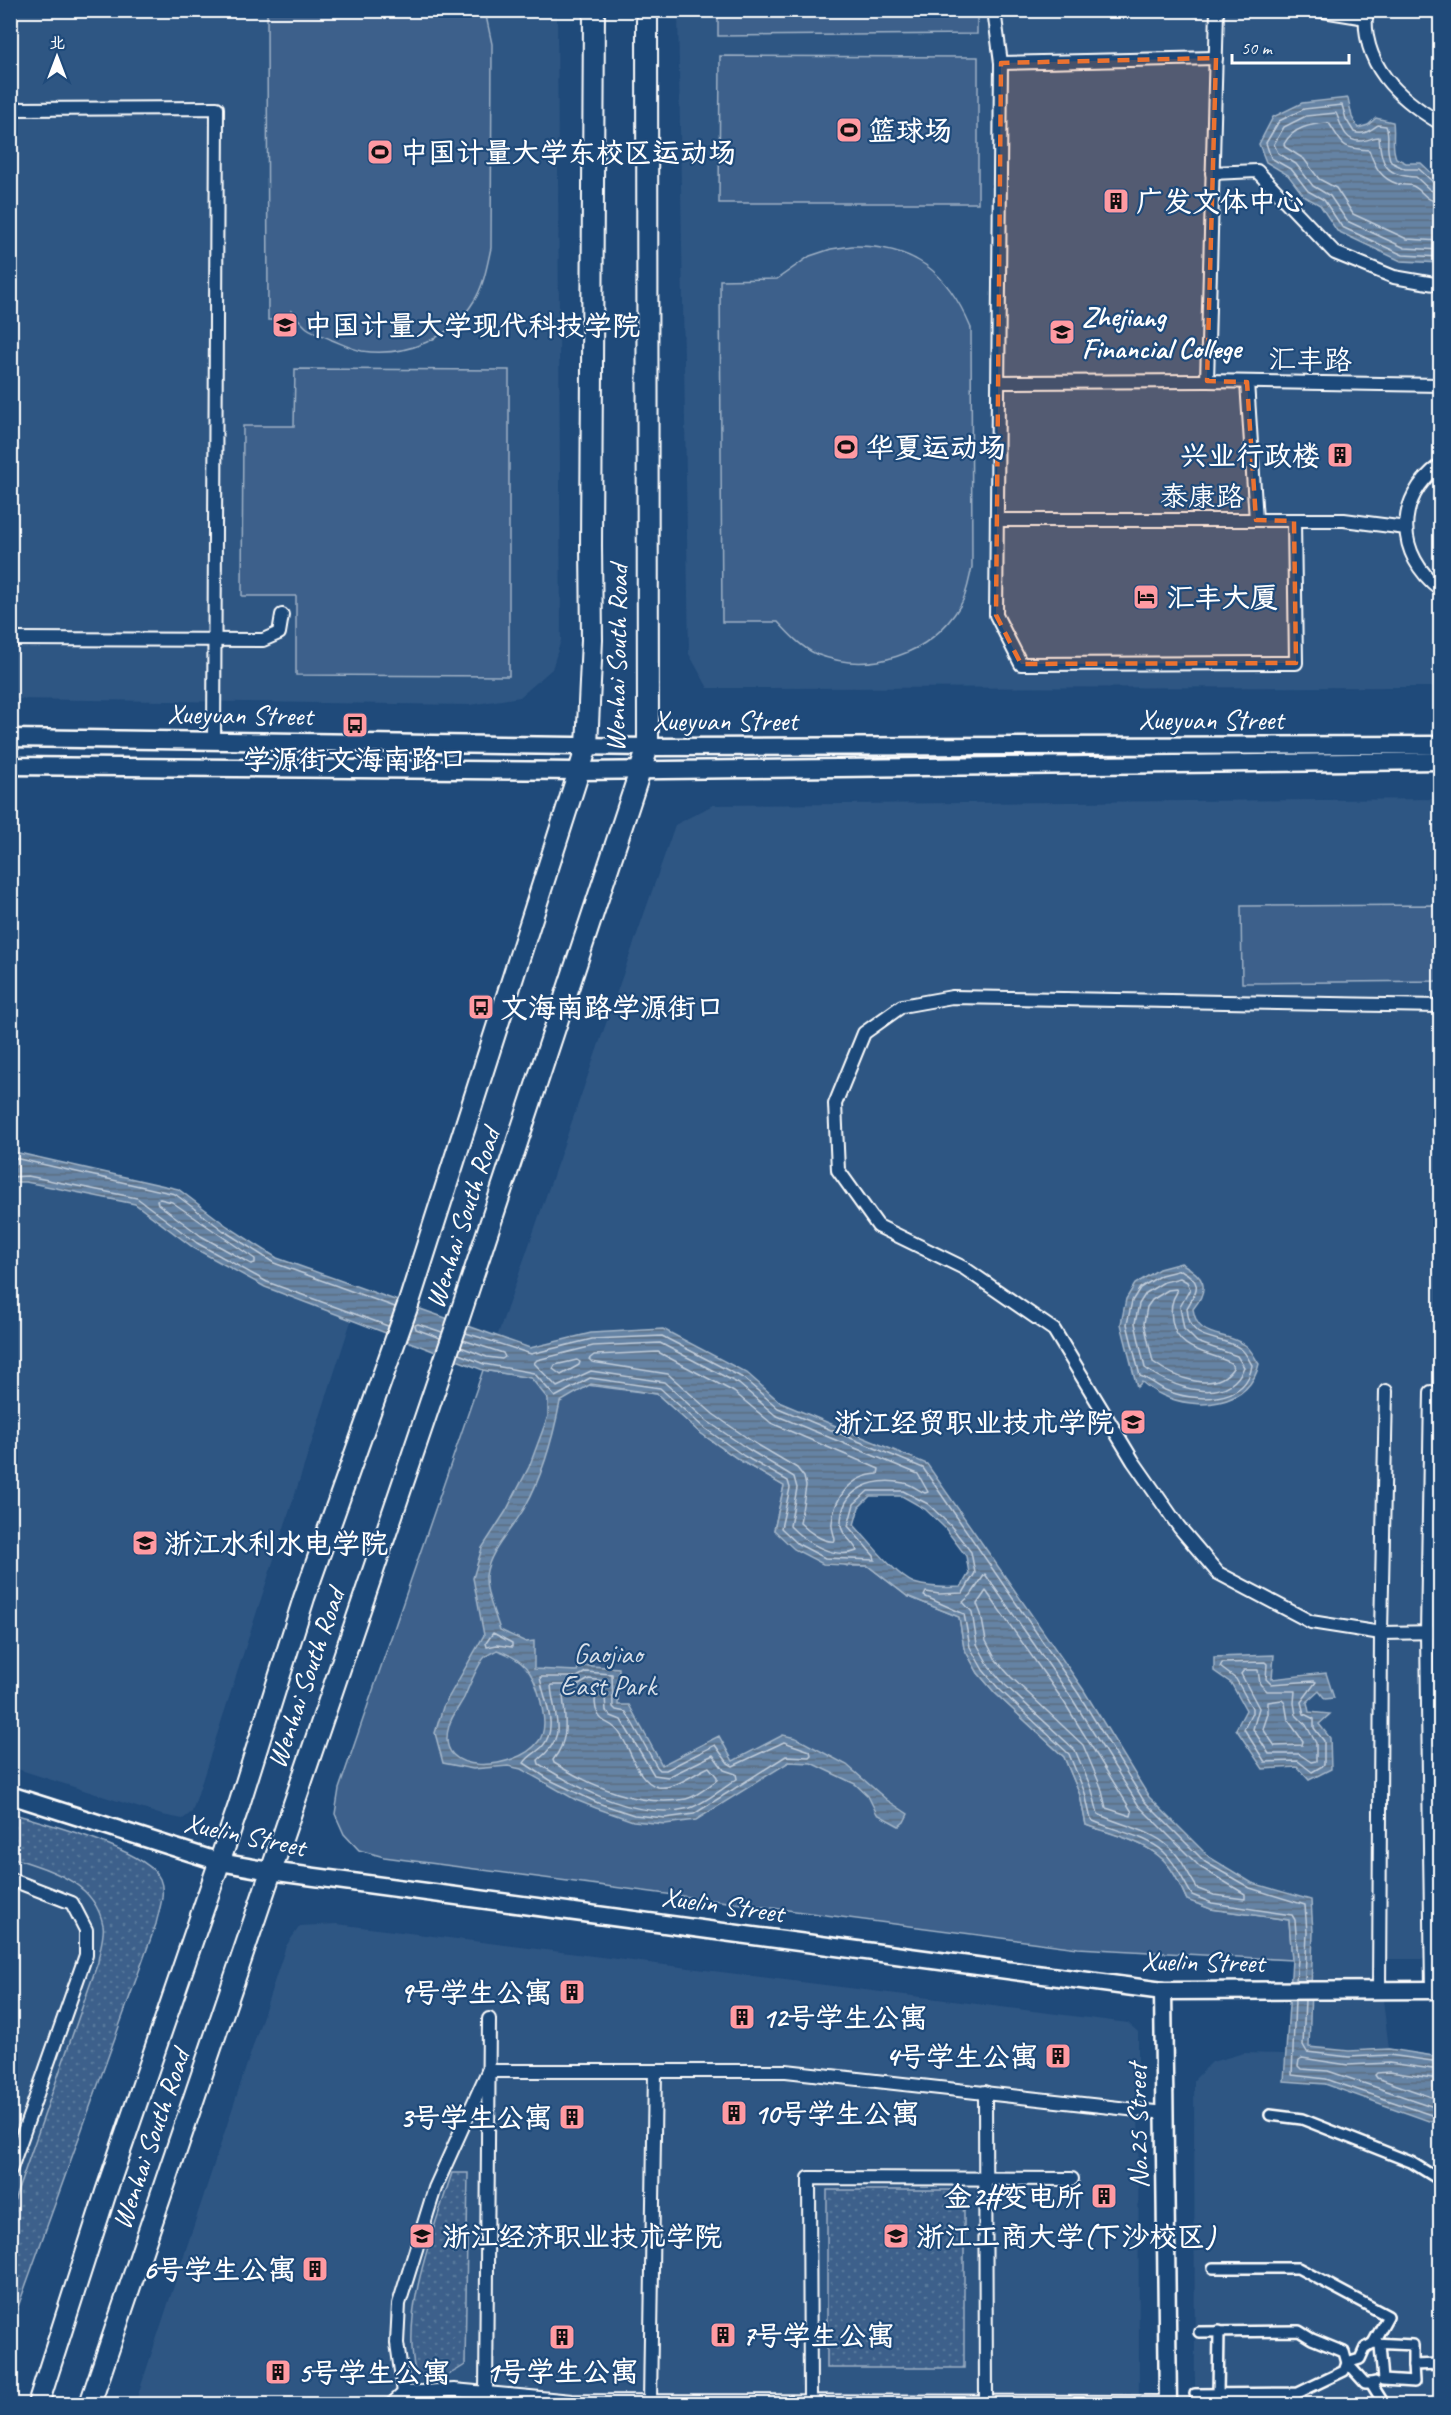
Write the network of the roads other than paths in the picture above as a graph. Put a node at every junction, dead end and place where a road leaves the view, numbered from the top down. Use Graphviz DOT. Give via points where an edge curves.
graph roads {
  1 [pos="594,10"];
  2 [pos="647,10"];
  3 [pos="994,10"];
  4 [pos="1217,10"];
  5 [pos="1317,10"];
  6 [pos="1366,14"];
  7 [pos="1216,58"];
  8 [pos="1001,63"];
  9 [pos="10,109"];
  10 [pos="1440,123"];
  11 [pos="1212,173"];
  12 [pos="1440,285"];
  13 [pos="1207,381"];
  14 [pos="999,382"];
  15 [pos="1247,382"];
  16 [pos="1440,385"];
  17 [pos="1440,465"];
  18 [pos="997,520"];
  19 [pos="1256,520"];
  20 [pos="1294,521"];
  21 [pos="1406,528"];
  22 [pos="1440,589"];
  23 [pos="282,615"];
  24 [pos="10,639"];
  25 [pos="214,640"];
  26 [pos="10,738"];
  27 [pos="214,741"];
  28 [pos="1440,745"];
  29 [pos="587,746"];
  30 [pos="648,747"];
  31 [pos="1440,760"];
  32 [pos="10,766"];
  33 [pos="579,771"];
  34 [pos="640,771"];
  35 [pos="1440,1006"];
  36 [pos="1386,1391"];
  37 [pos="1431,1392"];
  38 [pos="1440,1632"];
  39 [pos="1381,1633"];
  40 [pos="1427,1633"];
  41 [pos="10,1795"];
  42 [pos="220,1863"];
  43 [pos="270,1870"];
  44 [pos="10,1879"];
  45 [pos="1436,1990"];
  46 [pos="1163,1991"];
  47 [pos="1379,1991"];
  48 [pos="489,2019"];
  49 [pos="489,2071"];
  50 [pos="655,2071"];
  51 [pos="984,2092"];
  52 [pos="1164,2114"];
  53 [pos="1270,2115"];
  54 [pos="10,2171"];
  55 [pos="984,2178"];
  56 [pos="1072,2179"];
  57 [pos="1440,2180"];
  58 [pos="1213,2268"];
  59 [pos="1219,2331"];
  60 [pos="1199,2332"];
  61 [pos="1377,2344"];
  62 [pos="1347,2363"];
  63 [pos="1440,2364"];
  64 [pos="1413,2365"];
  65 [pos="1383,2380"];
  66 [pos="1371,2383"];
  67 [pos="404,2393"];
  68 [pos="486,2394"];
  69 [pos="1195,2394"];
  70 [pos="1218,2394"];
  71 [pos="810,2401"];
  72 [pos="986,2401"];
  73 [pos="650,2402"];
  74 [pos="572,2403"];
  75 [pos="914,2403"];
  76 [pos="1168,2403"];
  77 [pos="38,2404"];
  78 [pos="90,2404"];
  79 [pos="392,2404"];
  80 [pos="1384,2404"];
  1 -- 29 [label="main road, Wenhai South Road" via="592,640"];
  2 -- 30 [label="main road, Wenhai South Road"];
  3 -- 8 [label="street"];
  4 -- 7 [label="street"];
  5 -- 6 [label="street"];
  6 -- 10 [label="street" via="1369,42 1381,73 1407,102"];
  7 -- 8 [label="street"];
  7 -- 11 [label="street"];
  8 -- 14 [label="street"];
  9 -- 25 [label="street" via="217,108"];
  11 -- 12 [label="street" via="1257,171 1335,253 1394,277"];
  11 -- 13 [label="street"];
  13 -- 14 [label="street, 汇丰路"];
  13 -- 15 [label="street, 汇丰路"];
  14 -- 18 [label="street"];
  15 -- 16 [label="street, 汇丰路"];
  15 -- 19 [label="street"];
  17 -- 21 [label="street" via="1427,474 1414,493"];
  18 -- 19 [label="street, 泰康路"];
  18 -- 20 [label="street" via="996,615 1022,664 1296,663"];
  19 -- 20 [label="street, 泰康路"];
  20 -- 21 [label="street, 泰康路" via="1344,520"];
  21 -- 22 [label="street" via="1413,559 1426,578"];
  23 -- 25 [label="street" via="279,633 263,640"];
  24 -- 25 [label="street"];
  25 -- 27 [label="street"];
  26 -- 27 [label="main road, Xueyuan Street"];
  27 -- 29 [label="main road, Xueyuan Street"];
  28 -- 30 [label="main road, Xueyuan Street"];
  29 -- 30 [label="main road, Xueyuan Street"];
  29 -- 33 [label="main road, Wenhai South Road"];
  30 -- 34 [label="main road, Wenhai South Road"];
  31 -- 34 [label="main road"];
  32 -- 33 [label="main road"];
  33 -- 34 [label="main road"];
  33 -- 42 [label="main road, Wenhai South Road" via="409,1302 304,1598"];
  34 -- 43 [label="main road, Wenhai South Road" via="458,1321"];
  35 -- 39 [label="street" via="952,997 902,1006 864,1033 835,1104 838,1170 878,1226 964,1268 1054,1330 1133,1461 1179,1527 1218,1573 1311,1622"];
  36 -- 39 [label="street"];
  37 -- 40 [label="street"];
  38 -- 40 [label="street"];
  39 -- 40 [label="street"];
  39 -- 47 [label="street"];
  40 -- 45 [label="street"];
  41 -- 42 [label="main road, Xuelin Street"];
  42 -- 43 [label="main road, Xuelin Street"];
  42 -- 77 [label="main road, Wenhai South Road" via="106,2192"];
  43 -- 46 [label="main road, Xuelin Street"];
  43 -- 78 [label="main road, Wenhai South Road"];
  44 -- 54 [label="street" via="72,1903 86,1930 86,1955"];
  45 -- 47 [label="main road, Xuelin Street"];
  46 -- 47 [label="main road, Xuelin Street"];
  46 -- 52 [label="main road, No.25 Street"];
  48 -- 49 [label="street"];
  49 -- 50 [label="street"];
  49 -- 67 [label="street" via="435,2188 399,2304 397,2343"];
  49 -- 68 [label="street"];
  50 -- 51 [label="street" via="786,2071"];
  50 -- 73 [label="street"];
  51 -- 52 [label="street"];
  51 -- 55 [label="street"];
  52 -- 76 [label="main road, No.25 Street"];
  53 -- 57 [label="street" via="1302,2119 1411,2162"];
  55 -- 56 [label="street"];
  55 -- 71 [label="street" via="809,2178"];
  55 -- 72 [label="street"];
  58 -- 61 [label="street" via="1298,2268 1388,2316"];
  59 -- 60 [label="street"];
  59 -- 62 [label="street" via="1299,2331 1344,2352"];
  59 -- 70 [label="street"];
  61 -- 62 [label="street" via="1365,2348 1360,2359"];
  61 -- 64 [label="street" via="1413,2345"];
  61 -- 65 [label="street"];
  62 -- 66 [label="street" via="1365,2383"];
  62 -- 70 [label="street" via="1344,2371 1298,2393"];
  63 -- 64 [label="street"];
  64 -- 65 [label="street" via="1414,2382"];
  65 -- 66 [label="street"];
  66 -- 80 [label="street"];
  67 -- 68 [label="street" via="454,2390"];
  67 -- 79 [label="street"];
  68 -- 74 [label="street"];
  69 -- 70 [label="street"];
  71 -- 73 [label="street"];
  71 -- 75 [label="street"];
  72 -- 75 [label="street"];
  72 -- 76 [label="street"];
  73 -- 74 [label="street"];
}
